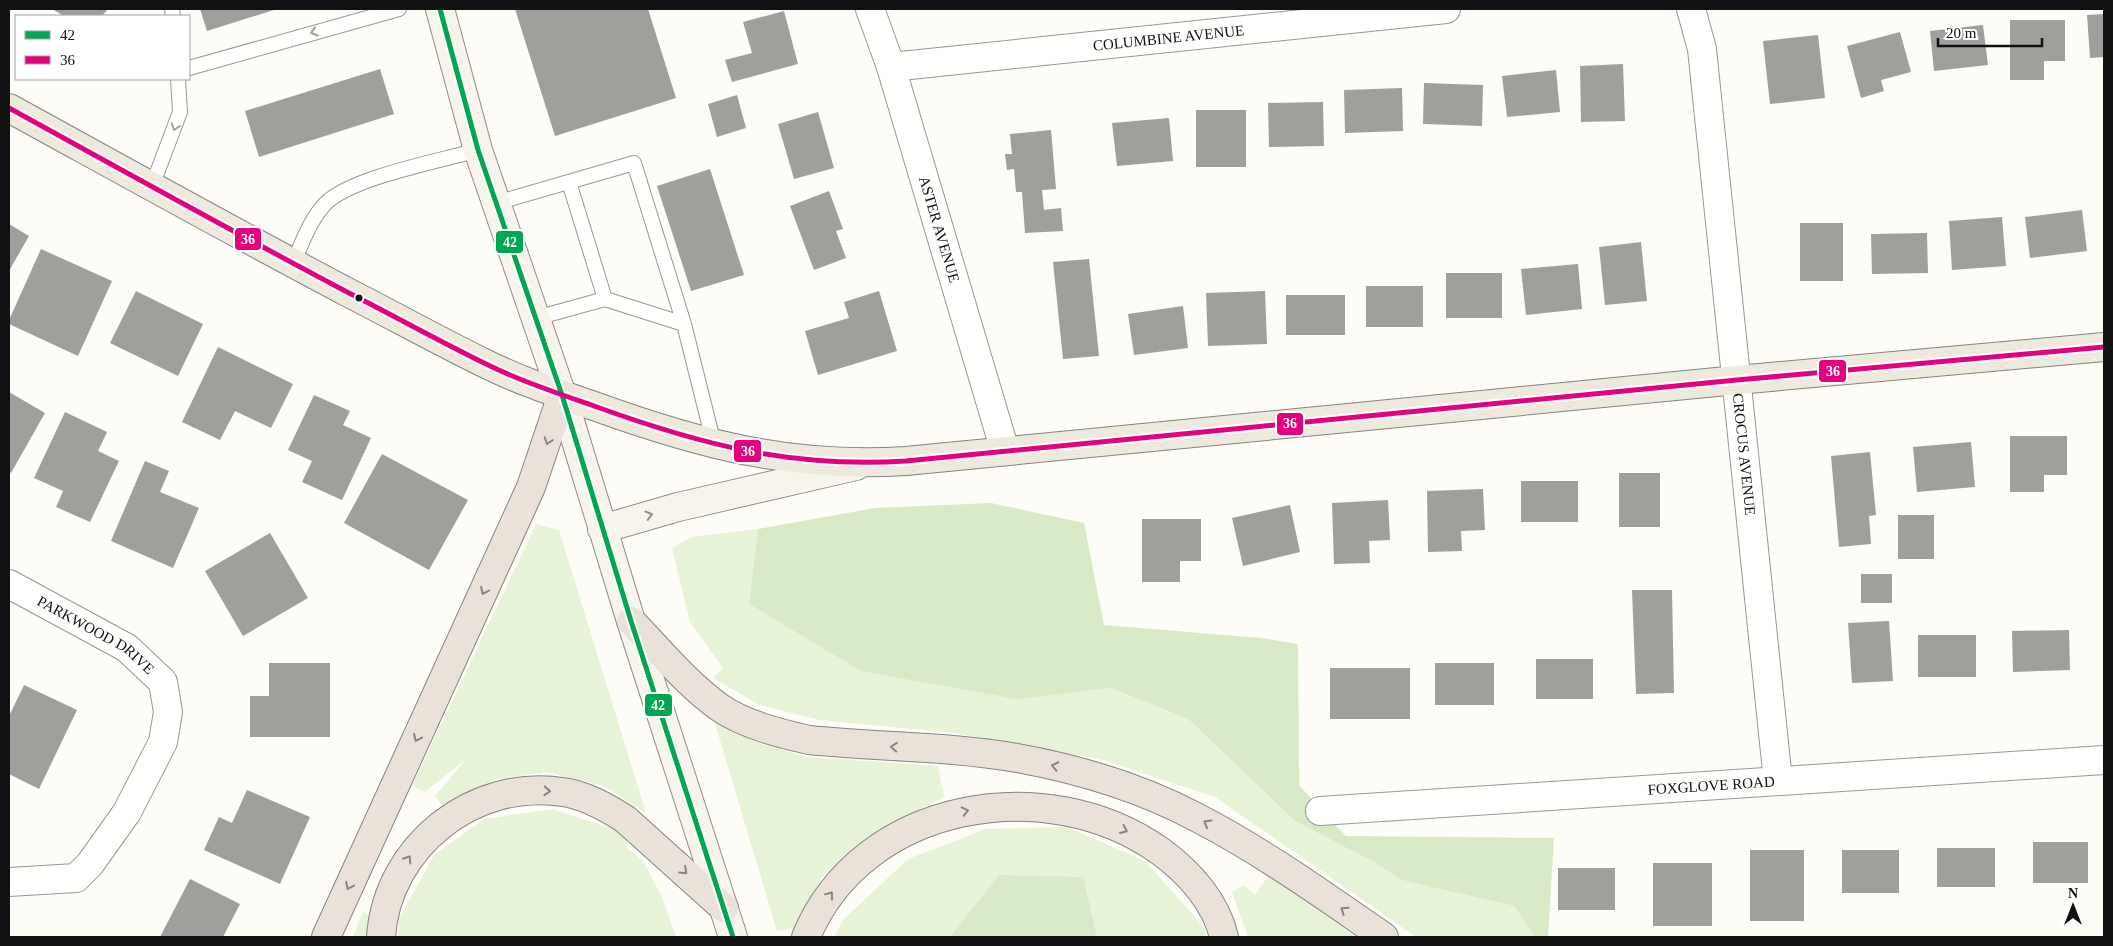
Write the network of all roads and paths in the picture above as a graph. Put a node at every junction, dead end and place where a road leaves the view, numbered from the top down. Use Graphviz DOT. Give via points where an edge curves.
graph roads {
  1 [pos="399,9"];
  2 [pos="440,9"];
  3 [pos="870,9"];
  4 [pos="1446,9"];
  5 [pos="1691,9"];
  6 [pos="360,14"];
  7 [pos="1288,17"];
  8 [pos="891,67"];
  9 [pos="190,68"];
  10 [pos="178,80"];
  11 [pos="9,108"];
  12 [pos="478,150"];
  13 [pos="569,182"];
  14 [pos="152,186"];
  15 [pos="496,203"];
  16 [pos="293,264"];
  17 [pos="605,299"];
  18 [pos="536,318"];
  19 [pos="684,324"];
  20 [pos="2104,347"];
  21 [pos="1737,380"];
  22 [pos="562,395"];
  23 [pos="714,444"];
  24 [pos="1006,451"];
  25 [pos="868,463"];
  26 [pos="602,529"];
  27 [pos="9,584"];
  28 [pos="631,621"];
  29 [pos="2104,760"];
  30 [pos="1778,781"];
  31 [pos="1320,811"];
  32 [pos="9,882"];
  33 [pos="724,908"];
  34 [pos="326,937"];
  35 [pos="381,937"];
  36 [pos="733,937"];
  37 [pos="806,937"];
  38 [pos="1224,937"];
  39 [pos="1384,937"];
  1 -- 6 [label="lane"];
  2 -- 12 [label="main road"];
  3 -- 8 [label="street, ASTER AVENUE"];
  4 -- 7 [label="street, COLUMBINE AVENUE"];
  5 -- 21 [label="street, CROCUS AVENUE" via="1702,49"];
  6 -- 9 [label="lane, one-way"];
  7 -- 8 [label="street, COLUMBINE AVENUE"];
  8 -- 24 [label="street, ASTER AVENUE"];
  10 -- 14 [label="lane, one-way" via="180,112"];
  11 -- 14 [label="main road"];
  12 -- 15 [label="main road"];
  12 -- 16 [label="lane" via="366,180 328,202 314,218"];
  13 -- 15 [label="lane"];
  13 -- 17 [label="lane"];
  13 -- 19 [label="lane" via="634,163"];
  14 -- 16 [label="main road"];
  15 -- 18 [label="main road"];
  16 -- 22 [label="main road" via="486,364"];
  17 -- 18 [label="lane"];
  17 -- 19 [label="lane"];
  18 -- 22 [label="main road"];
  19 -- 23 [label="lane"];
  20 -- 21 [label="main road"];
  21 -- 24 [label="main road"];
  21 -- 30 [label="street, CROCUS AVENUE"];
  22 -- 23 [label="main road"];
  22 -- 26 [label="main road"];
  22 -- 34 [label="highway, one-way" via="532,486"];
  23 -- 25 [label="main road" via="772,456"];
  24 -- 25 [label="main road"];
  26 -- 25 [label="main road, one-way" via="678,507"];
  26 -- 28 [label="main road"];
  27 -- 32 [label="street, PARKWOOD DRIVE" via="127,648 163,682 168,712 163,742 126,812 90,864 76,878"];
  28 -- 33 [label="main road"];
  39 -- 28 [label="highway, one-way" via="1270,860 1195,816 1108,781 1016,758 809,740 741,719 720,707 691,682"];
  29 -- 30 [label="street, FOXGLOVE ROAD"];
  30 -- 31 [label="street, FOXGLOVE ROAD"];
  35 -- 33 [label="highway, one-way" via="392,888 414,850 425,838 452,816 494,797 519,791 565,792 608,808 625,819"];
  33 -- 36 [label="main road"];
  37 -- 38 [label="highway, one-way" via="822,905 838,884 860,862 887,843 946,816 982,808 1020,805 1055,808 1088,816 1123,829 1152,846 1180,866 1200,890 1214,909"];
}
